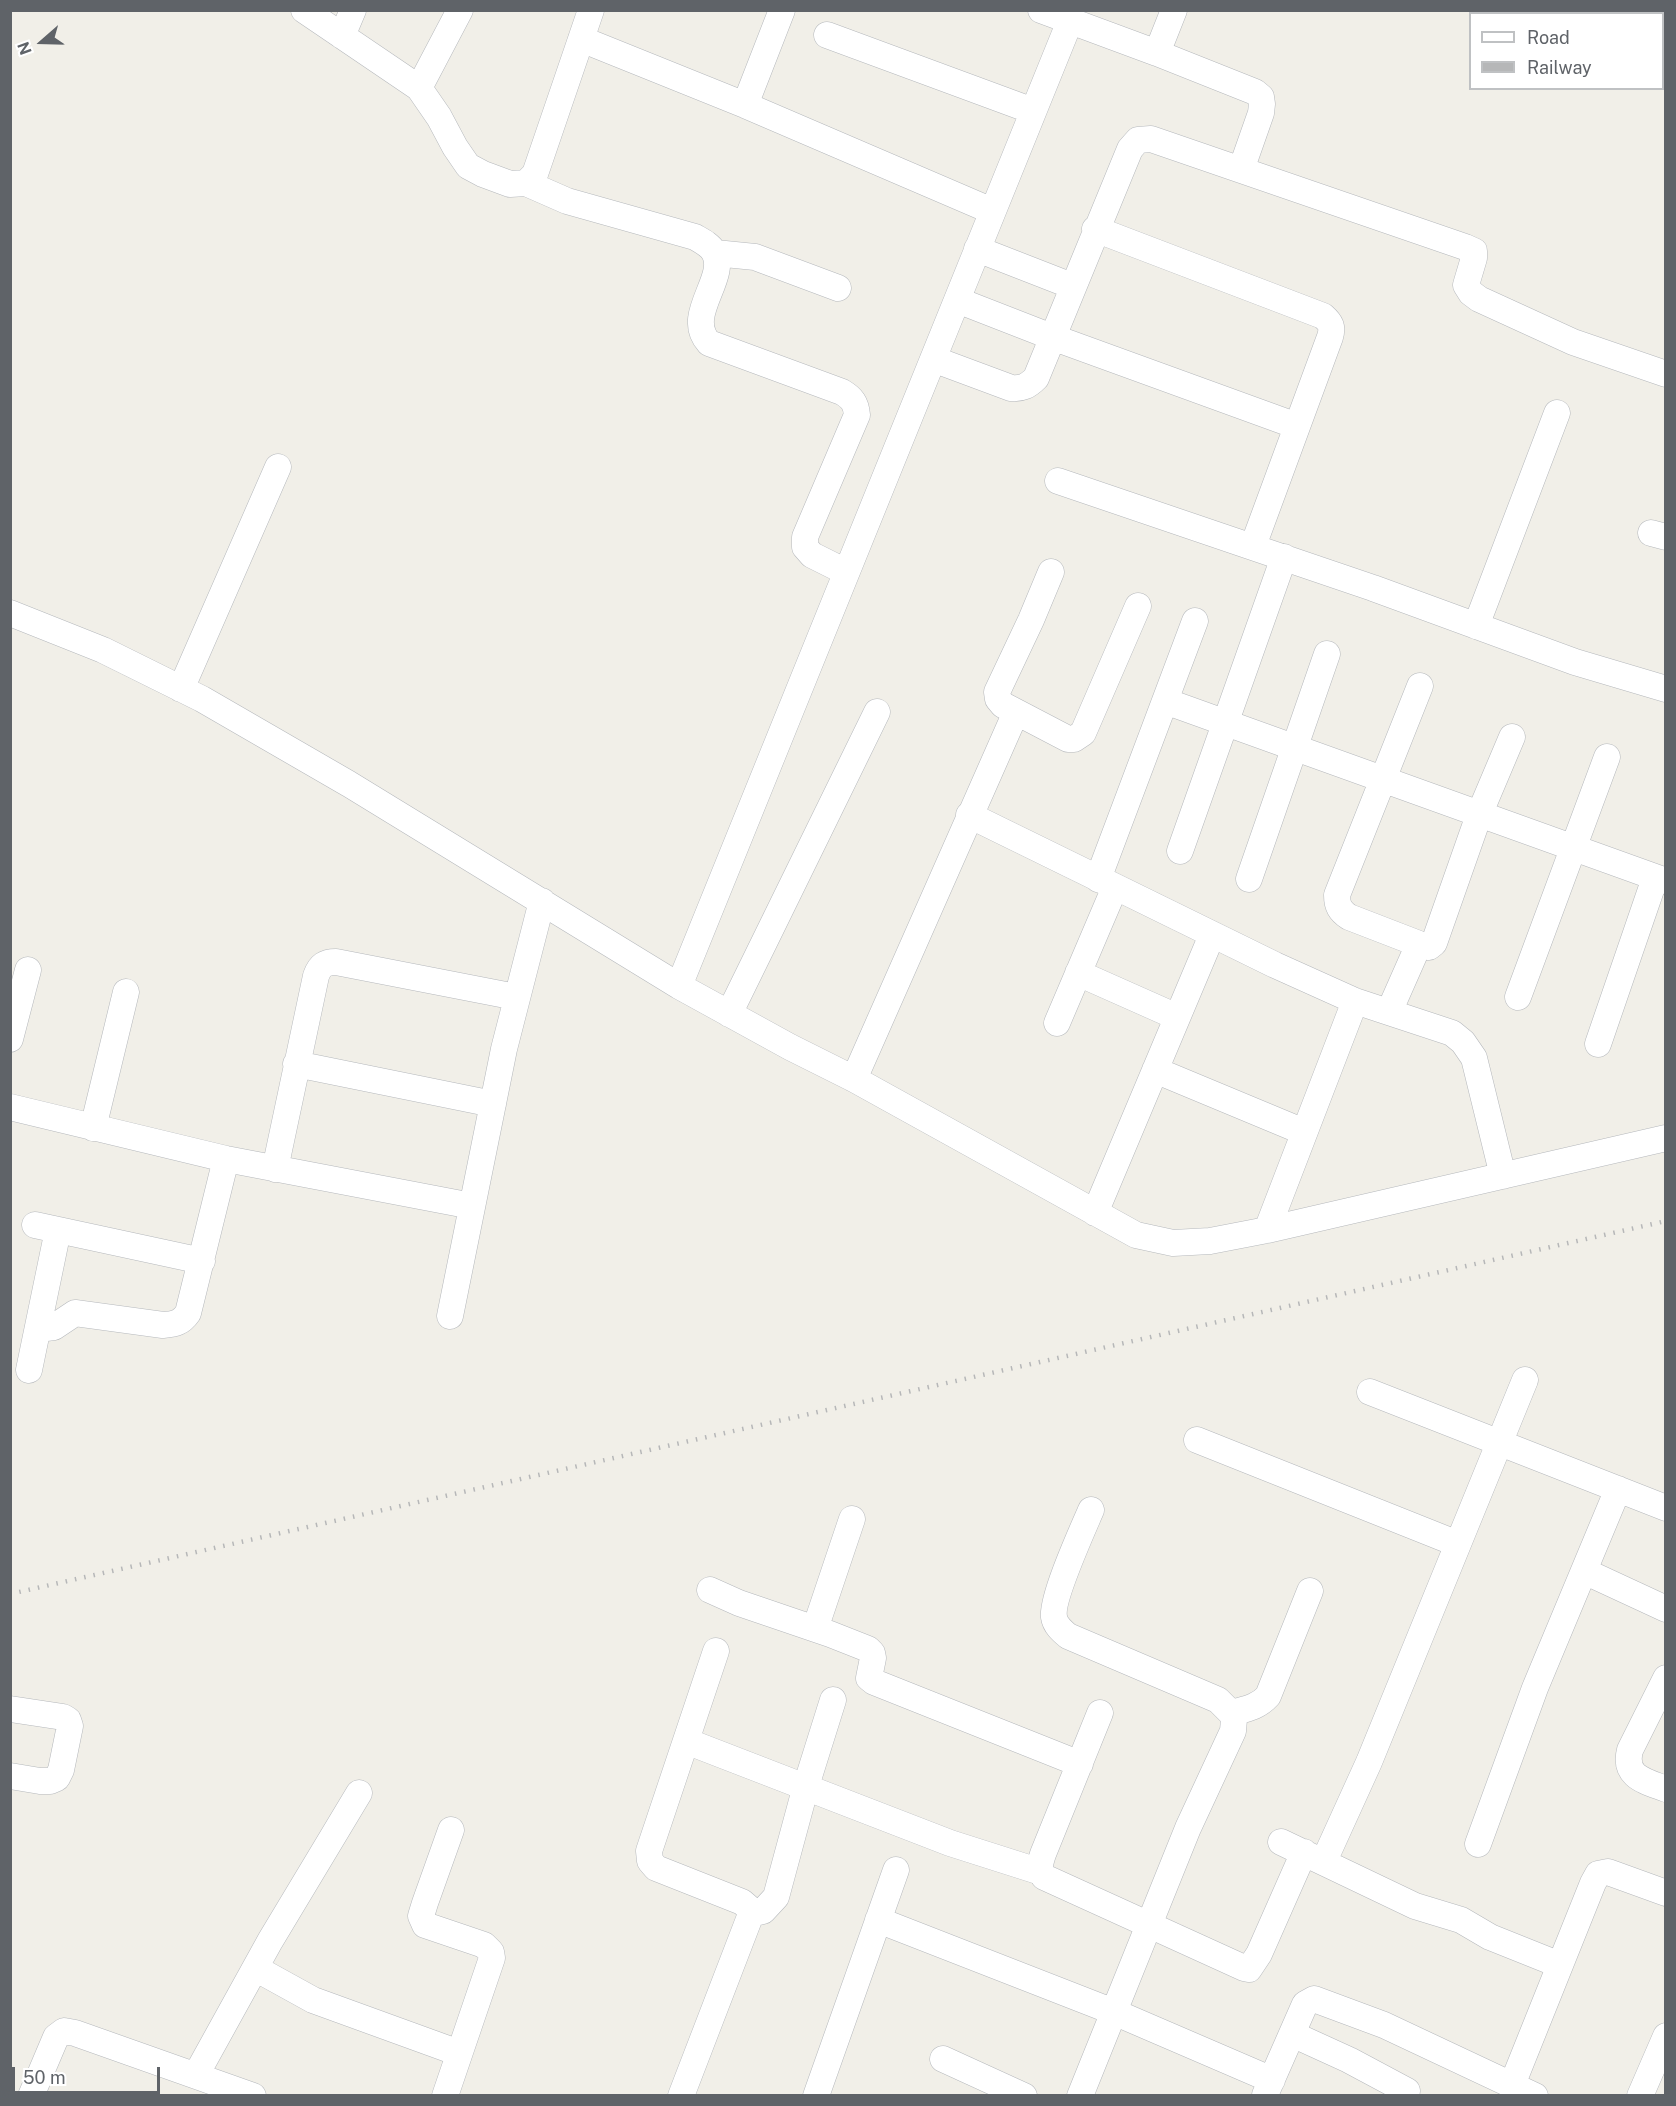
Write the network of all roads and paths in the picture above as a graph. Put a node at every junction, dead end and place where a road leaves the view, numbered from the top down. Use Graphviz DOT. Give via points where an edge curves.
graph roads {
  1 [pos="304,10"];
  2 [pos="353,10"];
  3 [pos="460,10"];
  4 [pos="591,10"];
  5 [pos="782,10"];
  6 [pos="1173,10"];
  7 [pos="1057,15"];
  8 [pos="827,35"];
  9 [pos="342,36"];
  10 [pos="581,39"];
  11 [pos="1157,53"];
  12 [pos="419,88"];
  13 [pos="746,105"];
  14 [pos="1033,111"];
  15 [pos="1241,170"];
  16 [pos="526,183"];
  17 [pos="992,211"];
  18 [pos="1095,229"];
  19 [pos="977,249"];
  20 [pos="715,254"];
  21 [pos="1072,286"];
  22 [pos="837,288"];
  23 [pos="957,300"];
  24 [pos="1052,337"];
  25 [pos="933,359"];
  26 [pos="1665,374"];
  27 [pos="1557,414"];
  28 [pos="1297,426"];
  29 [pos="278,467"];
  30 [pos="1058,481"];
  31 [pos="1253,546"];
  32 [pos="1284,557"];
  33 [pos="846,572"];
  34 [pos="1051,572"];
  35 [pos="1138,606"];
  36 [pos="10,613"];
  37 [pos="1195,621"];
  38 [pos="1476,626"];
  39 [pos="1327,654"];
  40 [pos="1420,686"];
  41 [pos="181,689"];
  42 [pos="1665,689"];
  43 [pos="1165,701"];
  44 [pos="877,712"];
  45 [pos="1016,712"];
  46 [pos="1224,723"];
  47 [pos="1512,737"];
  48 [pos="1296,749"];
  49 [pos="1607,757"];
  50 [pos="1382,780"];
  51 [pos="969,815"];
  52 [pos="1479,815"];
  53 [pos="1574,850"];
  54 [pos="1180,851"];
  55 [pos="1249,879"];
  56 [pos="1660,879"];
  57 [pos="1106,883"];
  58 [pos="542,901"];
  59 [pos="1212,935"];
  60 [pos="1419,944"];
  61 [pos="27,970"];
  62 [pos="1078,973"];
  63 [pos="679,986"];
  64 [pos="126,992"];
  65 [pos="516,997"];
  66 [pos="1518,997"];
  67 [pos="1355,1001"];
  68 [pos="1389,1012"];
  69 [pos="729,1014"];
  70 [pos="1177,1017"];
  71 [pos="1057,1023"];
  72 [pos="10,1039"];
  73 [pos="1598,1044"];
  74 [pos="296,1064"];
  75 [pos="1155,1070"];
  76 [pos="854,1079"];
  77 [pos="493,1104"];
  78 [pos="10,1107"];
  79 [pos="93,1128"];
  80 [pos="1304,1132"];
  81 [pos="1665,1138"];
  82 [pos="226,1159"];
  83 [pos="275,1169"];
  84 [pos="1503,1176"];
  85 [pos="472,1206"];
  86 [pos="1095,1213"];
  87 [pos="1267,1230"];
  88 [pos="202,1261"];
  89 [pos="450,1316"];
  90 [pos="38,1329"];
  91 [pos="29,1370"];
  92 [pos="1525,1380"];
  93 [pos="1370,1392"];
  94 [pos="1197,1440"];
  95 [pos="1499,1444"];
  96 [pos="1618,1489"];
  97 [pos="1665,1508"];
  98 [pos="1090,1510"];
  99 [pos="852,1519"];
  100 [pos="1458,1544"];
  101 [pos="1584,1571"];
  102 [pos="710,1590"];
  103 [pos="1310,1591"];
  104 [pos="1665,1609"];
  105 [pos="815,1629"];
  106 [pos="716,1651"];
  107 [pos="1665,1678"];
  108 [pos="833,1700"];
  109 [pos="10,1709"];
  110 [pos="1100,1713"];
  111 [pos="1231,1713"];
  112 [pos="686,1741"];
  113 [pos="1080,1764"];
  114 [pos="10,1776"];
  115 [pos="806,1786"];
  116 [pos="1665,1789"];
  117 [pos="359,1793"];
  118 [pos="451,1830"];
  119 [pos="1478,1845"];
  120 [pos="1303,1852"];
  121 [pos="896,1870"];
  122 [pos="1041,1872"];
  123 [pos="1665,1893"];
  124 [pos="751,1914"];
  125 [pos="878,1920"];
  126 [pos="1149,1925"];
  127 [pos="1560,1965"];
  128 [pos="255,1968"];
  129 [pos="1114,2012"];
  130 [pos="1292,2034"];
  131 [pos="1665,2036"];
  132 [pos="459,2053"];
  133 [pos="943,2059"];
  134 [pos="196,2075"];
  135 [pos="1272,2090"];
  136 [pos="1407,2091"];
  137 [pos="1523,2092"];
  138 [pos="31,2096"];
  139 [pos="253,2096"];
  140 [pos="445,2096"];
  141 [pos="681,2096"];
  142 [pos="816,2096"];
  143 [pos="1024,2096"];
  144 [pos="1080,2096"];
  145 [pos="1640,2096"];
  1 -- 9 [label="street"];
  2 -- 9 [label="street"];
  3 -- 12 [label="street"];
  4 -- 10 [label="street"];
  5 -- 13 [label="street"];
  6 -- 11 [label="street"];
  7 -- 11 [label="street"];
  7 -- 14 [label="street"];
  8 -- 14 [label="street"];
  9 -- 12 [label="street"];
  10 -- 13 [label="street"];
  10 -- 16 [label="street" via="536,174"];
  11 -- 15 [label="street" via="1261,97 1261,113"];
  12 -- 16 [label="street" via="468,165 510,184"];
  13 -- 17 [label="street"];
  14 -- 17 [label="street"];
  15 -- 18 [label="street" via="1151,139 1137,140"];
  15 -- 26 [label="street" via="1474,251 1466,285 1479,299 1573,342"];
  16 -- 20 [label="street" via="567,201 695,237"];
  17 -- 19 [label="street"];
  18 -- 21 [label="street"];
  18 -- 28 [label="street" via="1323,316 1330,322 1330,337"];
  19 -- 21 [label="street"];
  19 -- 23 [label="street"];
  20 -- 22 [label="street" via="754,257"];
  20 -- 33 [label="street" via="717,267 700,324 703,336 710,343 842,392 856,405 857,415 805,537 812,555"];
  21 -- 24 [label="street"];
  23 -- 24 [label="street"];
  23 -- 25 [label="street"];
  24 -- 25 [label="street" via="1036,378 1021,389"];
  24 -- 28 [label="street"];
  25 -- 33 [label="street"];
  27 -- 38 [label="street"];
  28 -- 31 [label="street"];
  29 -- 41 [label="street"];
  30 -- 31 [label="street"];
  31 -- 32 [label="street"];
  32 -- 38 [label="street"];
  32 -- 46 [label="street"];
  33 -- 63 [label="street"];
  34 -- 45 [label="street" via="998,692 1003,705"];
  35 -- 45 [label="street" via="1079,737 1068,740"];
  36 -- 41 [label="street" via="103,650"];
  37 -- 43 [label="street"];
  38 -- 42 [label="street"];
  39 -- 48 [label="street"];
  40 -- 50 [label="street"];
  41 -- 58 [label="street" via="349,784"];
  43 -- 46 [label="street"];
  43 -- 57 [label="street"];
  44 -- 69 [label="street"];
  45 -- 51 [label="street"];
  46 -- 48 [label="street"];
  46 -- 54 [label="street"];
  47 -- 52 [label="street"];
  48 -- 50 [label="street"];
  48 -- 55 [label="street"];
  49 -- 53 [label="street"];
  50 -- 52 [label="street"];
  50 -- 60 [label="street" via="1337,895 1337,904 1349,917"];
  51 -- 57 [label="street"];
  51 -- 76 [label="street"];
  52 -- 53 [label="street"];
  52 -- 60 [label="street" via="1434,943 1429,947"];
  53 -- 56 [label="street"];
  53 -- 66 [label="street"];
  56 -- 73 [label="street"];
  57 -- 59 [label="street"];
  57 -- 62 [label="street"];
  58 -- 63 [label="street"];
  58 -- 65 [label="street"];
  59 -- 67 [label="street"];
  59 -- 70 [label="street"];
  60 -- 68 [label="street"];
  61 -- 72 [label="street"];
  62 -- 70 [label="street"];
  62 -- 71 [label="street"];
  63 -- 69 [label="street"];
  64 -- 79 [label="street"];
  65 -- 74 [label="street" via="328,962 319,967 316,976"];
  65 -- 77 [label="street"];
  67 -- 68 [label="street"];
  67 -- 80 [label="street"];
  68 -- 84 [label="street" via="1452,1033 1464,1041 1474,1058"];
  69 -- 76 [label="street"];
  70 -- 75 [label="street"];
  74 -- 77 [label="street"];
  74 -- 83 [label="street"];
  75 -- 80 [label="street"];
  75 -- 86 [label="street"];
  76 -- 86 [label="street"];
  77 -- 85 [label="street"];
  78 -- 79 [label="street"];
  79 -- 82 [label="street"];
  80 -- 87 [label="street"];
  81 -- 84 [label="street"];
  82 -- 83 [label="street"];
  82 -- 88 [label="street"];
  83 -- 85 [label="street"];
  84 -- 87 [label="street"];
  85 -- 89 [label="street"];
  86 -- 87 [label="street" via="1136,1235 1173,1243 1210,1241"];
  88 -- 90 [label="street" via="189,1313 182,1321 163,1325 75,1313 54,1327"];
  88 -- 90 [label="street" via="46,1228"];
  90 -- 91 [label="street"];
  92 -- 95 [label="street"];
  93 -- 95 [label="street"];
  94 -- 100 [label="street"];
  95 -- 96 [label="street"];
  95 -- 100 [label="street"];
  96 -- 97 [label="street"];
  96 -- 101 [label="street"];
  98 -- 111 [label="street" via="1057,1597 1054,1618 1060,1629 1068,1636 1218,1700"];
  99 -- 105 [label="street"];
  100 -- 120 [label="street" via="1369,1762"];
  101 -- 104 [label="street"];
  101 -- 119 [label="street" via="1535,1688"];
  102 -- 105 [label="street"];
  103 -- 111 [label="street" via="1268,1696 1261,1704"];
  105 -- 113 [label="street" via="872,1653 869,1678 874,1682"];
  106 -- 112 [label="street"];
  107 -- 116 [label="street" via="1628,1760 1638,1777"];
  108 -- 115 [label="street"];
  109 -- 114 [label="street" via="63,1717 70,1726 57,1778 40,1781"];
  110 -- 113 [label="street"];
  111 -- 126 [label="street" via="1234,1719 1230,1740 1188,1828"];
  112 -- 115 [label="street"];
  112 -- 124 [label="street" via="649,1851 650,1861 656,1868 742,1902"];
  113 -- 122 [label="street" via="1043,1854"];
  115 -- 122 [label="street" via="950,1843"];
  115 -- 124 [label="street" via="776,1897 763,1911"];
  117 -- 128 [label="street"];
  118 -- 132 [label="street" via="424,1903 422,1922 484,1945 492,1958"];
  120 -- 126 [label="street" via="1259,1954 1249,1968"];
  120 -- 127 [label="street" via="1415,1906 1461,1920 1490,1937"];
  121 -- 125 [label="street"];
  122 -- 126 [label="street" via="1044,1877"];
  123 -- 127 [label="street" via="1601,1872"];
  124 -- 141 [label="street"];
  125 -- 129 [label="street"];
  125 -- 142 [label="street"];
  126 -- 129 [label="street"];
  127 -- 137 [label="street"];
  128 -- 132 [label="street" via="313,2001"];
  128 -- 134 [label="street"];
  129 -- 135 [label="street"];
  129 -- 144 [label="street"];
  130 -- 135 [label="street"];
  130 -- 136 [label="street"];
  130 -- 137 [label="street" via="1305,2004 1314,1999 1384,2025"];
  131 -- 145 [label="street"];
  132 -- 140 [label="street"];
  133 -- 143 [label="street"];
  134 -- 138 [label="street" via="64,2031 56,2037"];
  134 -- 139 [label="street"];
}
